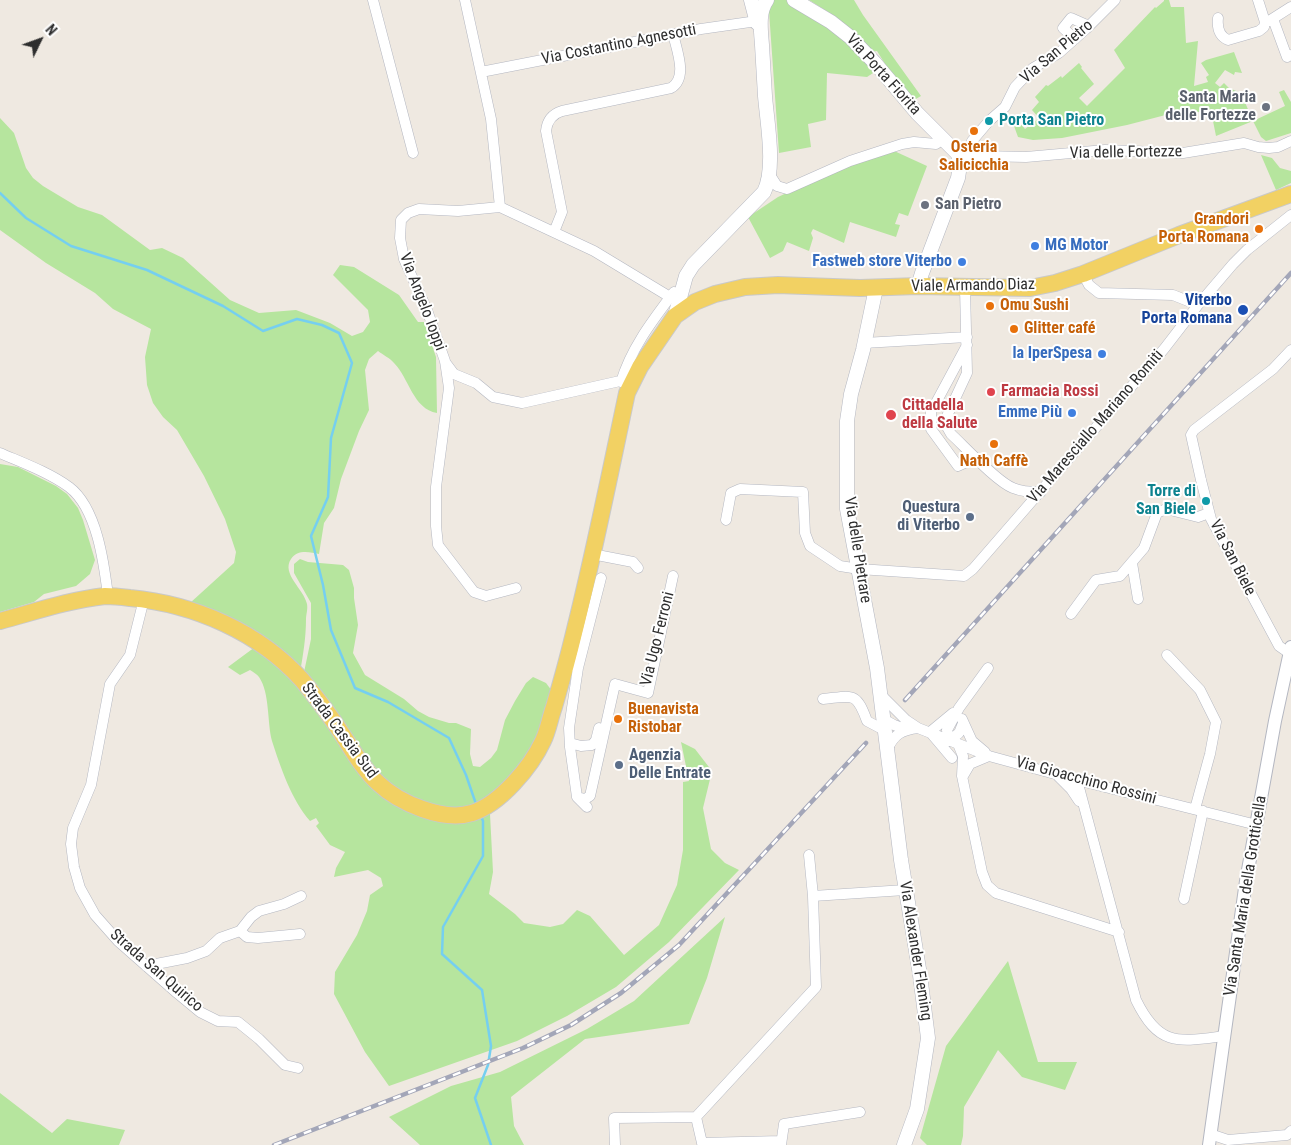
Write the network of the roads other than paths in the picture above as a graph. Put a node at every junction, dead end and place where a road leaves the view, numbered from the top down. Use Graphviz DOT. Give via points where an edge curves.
graph roads {
  1 [pos="373,0"];
  2 [pos="465,0"];
  3 [pos="751,0"];
  4 [pos="767,0"];
  5 [pos="794,0"];
  6 [pos="1115,0"];
  7 [pos="1258,0"];
  8 [pos="1291,8"];
  9 [pos="1218,18"];
  10 [pos="1269,20"];
  11 [pos="757,21"];
  12 [pos="1089,26"];
  13 [pos="674,34"];
  14 [pos="761,38"];
  15 [pos="1075,39"];
  16 [pos="1291,55"];
  17 [pos="481,72"];
  18 [pos="943,139"];
  19 [pos="1291,141"];
  20 [pos="413,153"];
  21 [pos="963,154"];
  22 [pos="770,175"];
  23 [pos="1291,194"];
  24 [pos="500,207"];
  25 [pos="1291,215"];
  26 [pos="554,232"];
  27 [pos="1083,274"];
  28 [pos="686,276"];
  29 [pos="918,286"];
  30 [pos="876,288"];
  31 [pos="965,288"];
  32 [pos="715,294"];
  33 [pos="670,297"];
  34 [pos="1198,305"];
  35 [pos="675,316"];
  36 [pos="967,341"];
  37 [pos="864,343"];
  38 [pos="1291,350"];
  39 [pos="444,361"];
  40 [pos="626,384"];
  41 [pos="0,453"];
  42 [pos="976,458"];
  43 [pos="1041,492"];
  44 [pos="1210,513"];
  45 [pos="726,520"];
  46 [pos="592,554"];
  47 [pos="1132,563"];
  48 [pos="638,568"];
  49 [pos="859,570"];
  50 [pos="673,576"];
  51 [pos="602,578"];
  52 [pos="516,588"];
  53 [pos="108,596"];
  54 [pos="144,599"];
  55 [pos="1138,599"];
  56 [pos="1071,614"];
  57 [pos="0,621"];
  58 [pos="1290,650"];
  59 [pos="1167,655"];
  60 [pos="572,666"];
  61 [pos="988,668"];
  62 [pos="1287,681"];
  63 [pos="881,695"];
  64 [pos="823,699"];
  65 [pos="605,700"];
  66 [pos="959,708"];
  67 [pos="963,723"];
  68 [pos="884,724"];
  69 [pos="906,725"];
  70 [pos="930,732"];
  71 [pos="570,742"];
  72 [pos="953,742"];
  73 [pos="887,753"];
  74 [pos="989,756"];
  75 [pos="952,758"];
  76 [pos="962,776"];
  77 [pos="1074,785"];
  78 [pos="1099,786"];
  79 [pos="577,797"];
  80 [pos="1083,806"];
  81 [pos="587,807"];
  82 [pos="1199,810"];
  83 [pos="1257,824"];
  84 [pos="809,855"];
  85 [pos="905,890"];
  86 [pos="300,896"];
  87 [pos="813,896"];
  88 [pos="1184,899"];
  89 [pos="240,931"];
  90 [pos="1119,932"];
  91 [pos="300,934"];
  92 [pos="146,966"];
  93 [pos="1224,1036"];
  94 [pos="298,1068"];
  95 [pos="860,1112"];
  96 [pos="696,1116"];
  97 [pos="1291,1131"];
  98 [pos="1210,1140"];
  99 [pos="781,1143"];
  100 [pos="615,1145"];
  101 [pos="904,1145"];
  102 [pos="1219,1145"];
  1 -- 20 [label="street"];
  2 -- 17 [label="street"];
  3 -- 11 [label="main road"];
  4 -- 14 [label="main road" via="761,11"];
  5 -- 18 [label="main road, Via Porta Fiorita" via="850,37"];
  6 -- 12 [label="street, Via San Pietro"];
  7 -- 10 [label="street"];
  8 -- 10 [label="street"];
  9 -- 10 [label="street" via="1217,25 1223,38 1228,40 1259,31"];
  10 -- 16 [label="street" via="1287,57"];
  11 -- 13 [label="street, Via Costantino Agnesotti"];
  11 -- 14 [label="main road"];
  12 -- 15 [label="street, Via San Pietro"];
  12 -- 15 [label="street" via="1071,18 1063,28"];
  13 -- 17 [label="street, Via Costantino Agnesotti"];
  13 -- 26 [label="street" via="681,72 676,85 562,111 550,119 546,131 562,212"];
  14 -- 22 [label="main road"];
  15 -- 21 [label="street, Via San Pietro" via="1033,68 1015,87 1005,107 989,121"];
  17 -- 24 [label="street" via="491,120"];
  18 -- 21 [label="main road, Via Porta Fiorita"];
  18 -- 22 [label="street" via="936,144 902,144 850,161 787,189 777,186"];
  19 -- 21 [label="street, Via delle Fortezze" via="1269,148 1244,144 1183,152 1105,150 1026,157"];
  21 -- 29 [label="main road" via="958,178"];
  22 -- 28 [label="main road" via="764,192"];
  23 -- 27 [label="main road, Viale Armando Diaz"];
  24 -- 26 [label="street"];
  24 -- 39 [label="street, Via Angelo Ioppi" via="458,211 419,209 401,220 404,259 427,310"];
  25 -- 34 [label="street, Via Maresciallo Mariano Romiti" via="1247,250"];
  26 -- 33 [label="street" via="594,251"];
  27 -- 31 [label="main road, Viale Armando Diaz" via="1030,288"];
  27 -- 34 [label="street" via="1088,285 1099,293 1174,295"];
  28 -- 32 [label="main road" via="697,292"];
  28 -- 33 [label="street"];
  28 -- 35 [label="main road"];
  29 -- 30 [label="main road, Viale Armando Diaz"];
  29 -- 31 [label="main road, Viale Armando Diaz"];
  30 -- 32 [label="main road, Viale Armando Diaz" via="762,285"];
  30 -- 37 [label="main road, Via delle Pietrare"];
  31 -- 36 [label="street"];
  32 -- 35 [label="main road, Viale Armando Diaz" via="695,302"];
  33 -- 40 [label="street" via="634,349"];
  34 -- 43 [label="street, Via Maresciallo Mariano Romiti"];
  35 -- 40 [label="main road, Strada Cassia Sud"];
  36 -- 37 [label="street"];
  36 -- 42 [label="street" via="968,373 947,416 947,427"];
  36 -- 42 [label="street" via="930,412 931,429 958,466"];
  37 -- 49 [label="main road, Via delle Pietrare" via="847,421 847,509"];
  38 -- 44 [label="street, Via San Biele" via="1191,435"];
  39 -- 40 [label="street" via="454,374 476,383 493,397 522,403"];
  39 -- 52 [label="street, Via Angelo Ioppi" via="449,388 436,487 438,546 474,592 486,596"];
  40 -- 46 [label="main road, Strada Cassia Sud"];
  41 -- 53 [label="street" via="50,475 70,488 84,505 96,536"];
  42 -- 43 [label="street" via="1011,488"];
  43 -- 49 [label="street, Via Maresciallo Mariano Romiti" via="964,576"];
  44 -- 47 [label="street" via="1198,517 1166,509 1157,513 1144,548"];
  44 -- 58 [label="street, Via San Biele" via="1279,646"];
  45 -- 49 [label="street" via="731,493 740,489 803,492 805,533 810,546 840,566"];
  46 -- 48 [label="street" via="632,562"];
  46 -- 60 [label="main road, Strada Cassia Sud"];
  47 -- 55 [label="street"];
  47 -- 56 [label="street" via="1120,576 1096,580"];
  49 -- 63 [label="main road, Via delle Pietrare"];
  50 -- 79 [label="street, Via Ugo Ferroni" via="648,692 615,684 590,796 585,799"];
  51 -- 60 [label="street"];
  53 -- 54 [label="main road, Strada Cassia Sud"];
  53 -- 57 [label="main road, Strada Cassia Sud"];
  54 -- 60 [label="main road, Strada Cassia Sud" via="192,611 235,628 259,643 301,680 379,785 411,805 454,815 470,814 485,806 525,772 544,739"];
  54 -- 92 [label="street, Strada San Quirico" via="130,655 110,684 91,785 73,828 71,844 80,888 96,915"];
  58 -- 62 [label="street, Via Santa Maria della Grotticella"];
  59 -- 82 [label="street" via="1200,690 1216,722"];
  60 -- 71 [label="street"];
  61 -- 66 [label="street"];
  62 -- 83 [label="street, Via Santa Maria della Grotticella"];
  63 -- 68 [label="main road, Via delle Pietrare"];
  63 -- 69 [label="street"];
  64 -- 68 [label="street" via="856,698 867,721"];
  65 -- 71 [label="street" via="592,745"];
  66 -- 67 [label="street"];
  66 -- 70 [label="street"];
  66 -- 72 [label="street" via="947,730"];
  67 -- 72 [label="street"];
  67 -- 74 [label="street" via="972,740"];
  68 -- 69 [label="street"];
  68 -- 73 [label="main road, Via delle Pietrare"];
  69 -- 70 [label="street, Via Gioacchino Rossini"];
  69 -- 73 [label="street" via="891,740"];
  70 -- 72 [label="street, Via Gioacchino Rossini"];
  70 -- 75 [label="street"];
  71 -- 79 [label="street"];
  72 -- 74 [label="street, Via Gioacchino Rossini"];
  72 -- 75 [label="street"];
  72 -- 76 [label="street" via="963,756"];
  73 -- 85 [label="main road, Via Alexander Fleming"];
  74 -- 76 [label="street" via="970,764"];
  74 -- 77 [label="street, Via Gioacchino Rossini" via="1056,774"];
  75 -- 76 [label="street"];
  76 -- 90 [label="street" via="987,885 996,893"];
  77 -- 78 [label="street, Via Gioacchino Rossini"];
  77 -- 80 [label="street"];
  78 -- 80 [label="street" via="1085,799"];
  78 -- 82 [label="street, Via Gioacchino Rossini"];
  79 -- 81 [label="street"];
  80 -- 90 [label="street"];
  82 -- 83 [label="street, Via Gioacchino Rossini"];
  82 -- 88 [label="street"];
  83 -- 93 [label="street, Via Santa Maria della Grotticella"];
  84 -- 87 [label="street"];
  85 -- 87 [label="street"];
  85 -- 101 [label="main road, Via Alexander Fleming" via="928,1038 917,1108"];
  86 -- 89 [label="street" via="259,912"];
  87 -- 96 [label="street" via="816,987"];
  89 -- 91 [label="street" via="247,937 258,938"];
  89 -- 92 [label="street" via="220,938 206,951"];
  90 -- 93 [label="street" via="1136,1000 1145,1018 1157,1030 1171,1039 1185,1041"];
  92 -- 94 [label="street, Strada San Quirico" via="200,1012 218,1021 238,1022 284,1065"];
  93 -- 98 [label="street, Via Santa Maria della Grotticella"];
  95 -- 99 [label="street" via="784,1124"];
  96 -- 99 [label="street" via="702,1143"];
  96 -- 100 [label="street" via="614,1118"];
  97 -- 98 [label="street" via="1287,1135"];
  98 -- 102 [label="street"];
}
